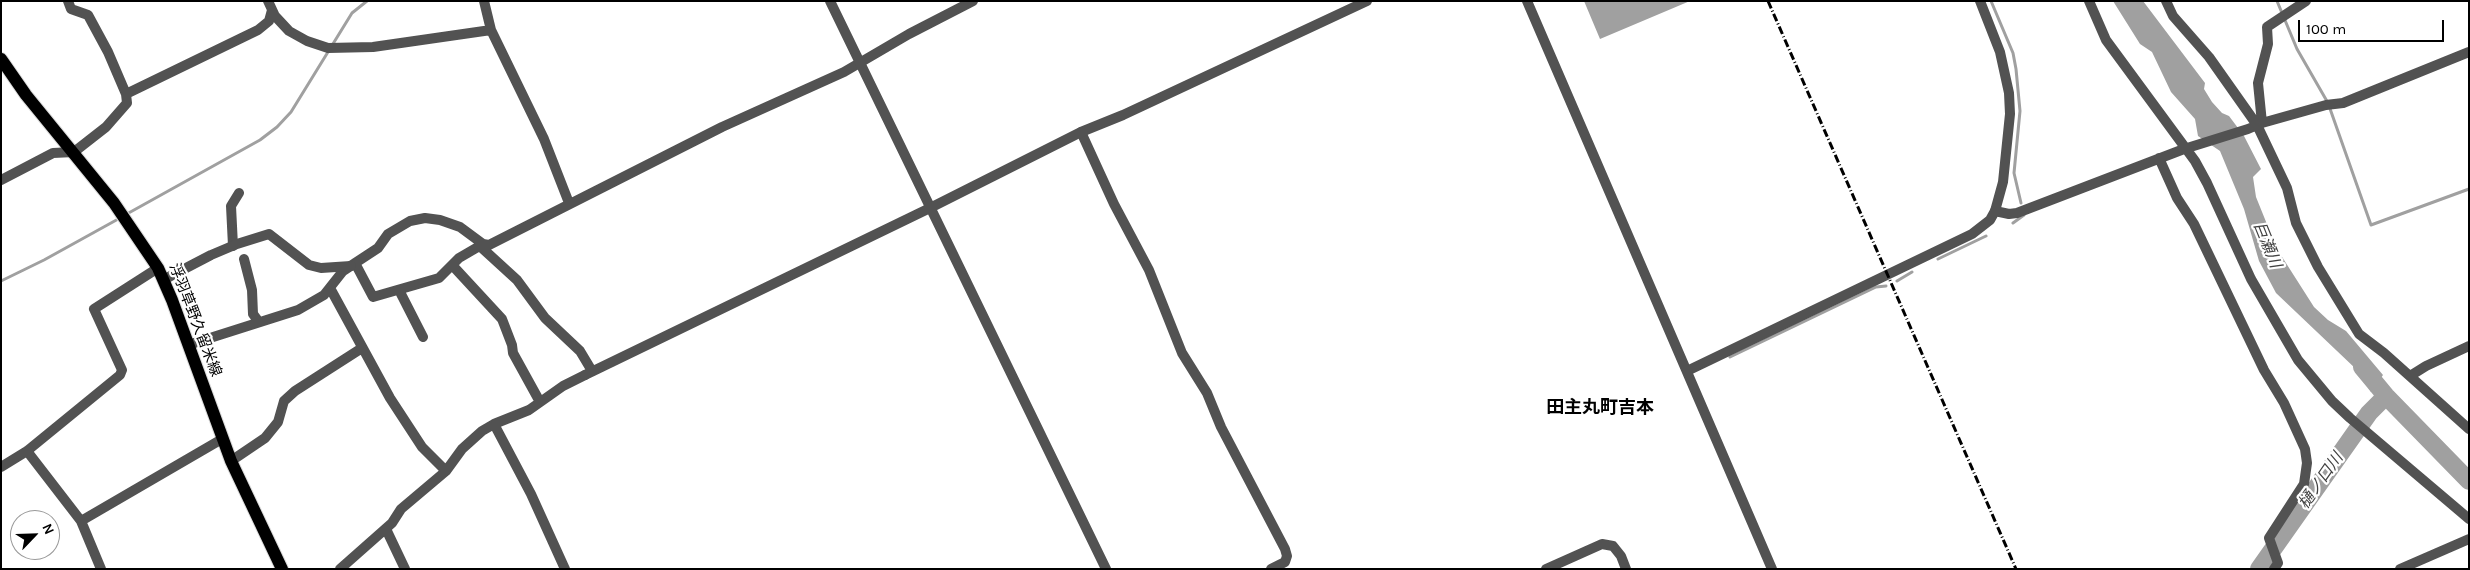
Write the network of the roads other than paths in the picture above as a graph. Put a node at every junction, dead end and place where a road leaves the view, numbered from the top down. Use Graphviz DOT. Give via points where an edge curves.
graph roads {
  1 [pos="68,1"];
  2 [pos="484,1"];
  3 [pos="830,1"];
  4 [pos="973,1"];
  5 [pos="1367,1"];
  6 [pos="1527,1"];
  7 [pos="1980,1"];
  8 [pos="2089,1"];
  9 [pos="2166,1"];
  10 [pos="2306,1"];
  11 [pos="270,6"];
  12 [pos="491,30"];
  13 [pos="2469,52"];
  14 [pos="1,59"];
  15 [pos="860,63"];
  16 [pos="126,94"];
  17 [pos="2256,126"];
  18 [pos="1082,132"];
  19 [pos="2186,148"];
  20 [pos="74,152"];
  21 [pos="2160,158"];
  22 [pos="1,180"];
  23 [pos="239,193"];
  24 [pos="569,203"];
  25 [pos="930,208"];
  26 [pos="1995,211"];
  27 [pos="483,244"];
  28 [pos="233,246"];
  29 [pos="244,259"];
  30 [pos="353,265"];
  31 [pos="453,266"];
  32 [pos="158,268"];
  33 [pos="163,280"];
  34 [pos="330,288"];
  35 [pos="399,290"];
  36 [pos="259,322"];
  37 [pos="423,338"];
  38 [pos="188,345"];
  39 [pos="2469,346"];
  40 [pos="362,348"];
  41 [pos="1687,371"];
  42 [pos="589,373"];
  43 [pos="2410,376"];
  44 [pos="540,402"];
  45 [pos="494,424"];
  46 [pos="2469,429"];
  47 [pos="222,440"];
  48 [pos="27,451"];
  49 [pos="230,461"];
  50 [pos="1,467"];
  51 [pos="446,471"];
  52 [pos="2469,519"];
  53 [pos="81,521"];
  54 [pos="386,529"];
  55 [pos="2469,539"];
  56 [pos="1559,566"];
  57 [pos="101,569"];
  58 [pos="282,569"];
  59 [pos="340,569"];
  60 [pos="405,569"];
  61 [pos="565,569"];
  62 [pos="1106,569"];
  63 [pos="1271,569"];
  64 [pos="1546,569"];
  65 [pos="1626,569"];
  66 [pos="1772,569"];
  67 [pos="2274,569"];
  68 [pos="2400,569"];
  1 -- 16 [label="street" via="71,9 88,15"];
  2 -- 12 [label="street"];
  3 -- 15 [label="street"];
  4 -- 15 [label="street"];
  5 -- 18 [label="street"];
  6 -- 41 [label="street"];
  7 -- 26 [label="street" via="2000,52 2009,93 2010,133"];
  8 -- 19 [label="street" via="2106,40"];
  9 -- 17 [label="street" via="2177,22 2209,57"];
  10 -- 17 [label="street" via="2267,27 2268,44 2258,83"];
  11 -- 12 [label="street" via="274,16 289,31 328,48 373,47"];
  11 -- 16 [label="street" via="269,21 258,30"];
  12 -- 24 [label="street" via="544,139"];
  13 -- 17 [label="street" via="2368,94"];
  14 -- 20 [label="main road, 浮羽草野久留米線" via="26,95"];
  15 -- 24 [label="street"];
  15 -- 25 [label="street"];
  16 -- 20 [label="street" via="127,104 120,113 97,136"];
  17 -- 19 [label="street"];
  17 -- 43 [label="street" via="2288,188 2296,223 2340,305 2359,334"];
  18 -- 25 [label="street"];
  18 -- 63 [label="street" via="1114,204 1149,270 1182,353 1207,393 1285,550 1285,562"];
  19 -- 21 [label="street"];
  19 -- 52 [label="street" via="2207,183 2251,279 2298,360 2350,418"];
  20 -- 22 [label="street" via="52,153"];
  20 -- 32 [label="main road, 浮羽草野久留米線"];
  21 -- 26 [label="street" via="2018,213"];
  21 -- 67 [label="street" via="2177,198 2194,224 2305,449 2304,484 2271,533 2270,542 2278,563"];
  23 -- 28 [label="street" via="231,206"];
  24 -- 27 [label="street" via="489,244"];
  25 -- 42 [label="street"];
  25 -- 62 [label="street"];
  26 -- 41 [label="street" via="1990,220 1972,234"];
  27 -- 30 [label="street" via="460,227 425,218 398,227 378,248"];
  27 -- 31 [label="street" via="459,258"];
  27 -- 42 [label="street" via="482,248 517,280 545,318 580,351"];
  28 -- 30 [label="street" via="269,234 310,265 321,268"];
  28 -- 33 [label="street"];
  29 -- 36 [label="street" via="252,290 253,314"];
  30 -- 34 [label="street" via="343,271"];
  30 -- 35 [label="street" via="373,297"];
  31 -- 35 [label="street" via="438,278"];
  31 -- 44 [label="street" via="502,319 513,353"];
  32 -- 33 [label="main road, 浮羽草野久留米線"];
  32 -- 48 [label="street" via="94,308 122,370 120,375"];
  33 -- 38 [label="main road, 浮羽草野久留米線"];
  34 -- 36 [label="street" via="298,310"];
  34 -- 40 [label="street"];
  35 -- 37 [label="street"];
  36 -- 38 [label="street"];
  38 -- 47 [label="main road, 浮羽草野久留米線"];
  39 -- 43 [label="street"];
  40 -- 49 [label="street" via="295,391 284,401 278,422 265,438"];
  40 -- 51 [label="street" via="422,447"];
  41 -- 66 [label="street"];
  42 -- 44 [label="street"];
  43 -- 46 [label="street"];
  44 -- 45 [label="street"];
  45 -- 51 [label="street" via="462,449"];
  45 -- 61 [label="street"];
  47 -- 49 [label="main road, 浮羽草野久留米線"];
  47 -- 53 [label="street"];
  48 -- 50 [label="street"];
  48 -- 53 [label="street"];
  49 -- 58 [label="main road, 浮羽草野久留米線"];
  51 -- 54 [label="street" via="401,510"];
  53 -- 57 [label="street"];
  54 -- 59 [label="street"];
  54 -- 60 [label="street"];
  55 -- 68 [label="street"];
  56 -- 64 [label="street"];
  56 -- 65 [label="street" via="1602,544 1612,546"];
}
